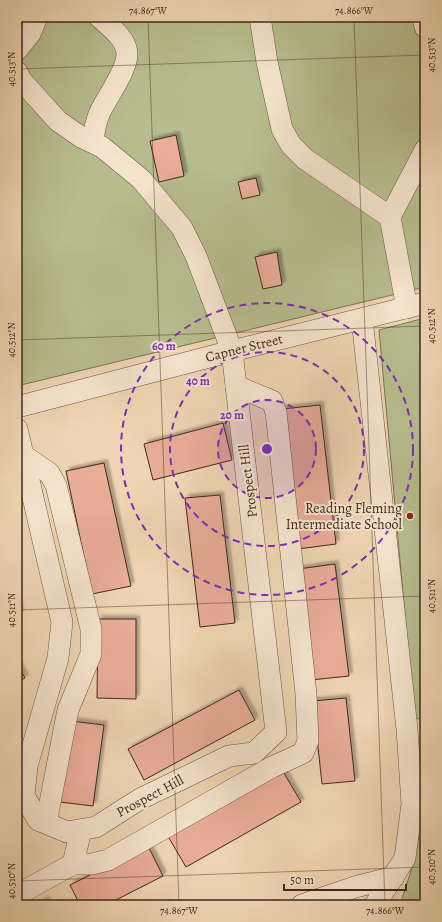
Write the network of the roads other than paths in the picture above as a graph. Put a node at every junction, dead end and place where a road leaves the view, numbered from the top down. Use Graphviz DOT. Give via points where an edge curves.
graph roads {
  1 [pos="38,17"];
  2 [pos="99,17"];
  3 [pos="260,17"];
  4 [pos="423,17"];
  5 [pos="425,27"];
  6 [pos="17,50"];
  7 [pos="17,72"];
  8 [pos="93,142"];
  9 [pos="425,150"];
  10 [pos="390,217"];
  11 [pos="416,306"];
  12 [pos="362,319"];
  13 [pos="232,351"];
  14 [pos="236,386"];
  15 [pos="17,407"];
  16 [pos="17,429"];
  17 [pos="23,455"];
  18 [pos="270,739"];
  19 [pos="294,757"];
  20 [pos="417,771"];
  21 [pos="23,805"];
  22 [pos="46,823"];
  23 [pos="81,830"];
  24 [pos="73,864"];
  25 [pos="394,877"];
  26 [pos="17,895"];
  27 [pos="302,905"];
  28 [pos="374,905"];
  1 -- 6 [label="street" via="30,34"];
  2 -- 8 [label="street" via="122,40 127,53 124,65 95,126"];
  3 -- 10 [label="street" via="282,129 291,145 305,159"];
  4 -- 5 [label="street"];
  7 -- 8 [label="street, Prospect Hill" via="21,80 58,121"];
  8 -- 13 [label="street, Prospect Hill" via="141,179 182,228 196,256"];
  9 -- 10 [label="street"];
  10 -- 11 [label="street"];
  11 -- 12 [label="street, Capner Street"];
  12 -- 13 [label="street, Capner Street"];
  12 -- 20 [label="street"];
  13 -- 14 [label="street, Prospect Hill"];
  13 -- 15 [label="street, Capner Street"];
  14 -- 18 [label="street, Prospect Hill" via="276,732"];
  14 -- 19 [label="street" via="272,401 276,412 306,694 308,741 303,753"];
  16 -- 17 [label="street, Prospect Hill"];
  17 -- 21 [label="street, Prospect Hill" via="62,622 58,658 26,766"];
  17 -- 22 [label="street" via="49,473 56,485 90,629 91,654 68,710"];
  18 -- 19 [label="street"];
  18 -- 23 [label="street, Prospect Hill" via="254,753 229,756 140,799 96,827"];
  19 -- 24 [label="street" via="108,860 92,864"];
  20 -- 25 [label="street" via="405,858"];
  21 -- 22 [label="street, Prospect Hill" via="38,820"];
  22 -- 23 [label="street, Prospect Hill" via="67,832"];
  23 -- 24 [label="street"];
  24 -- 26 [label="street"];
  25 -- 27 [label="street" via="354,887"];
  25 -- 28 [label="street"];
}
